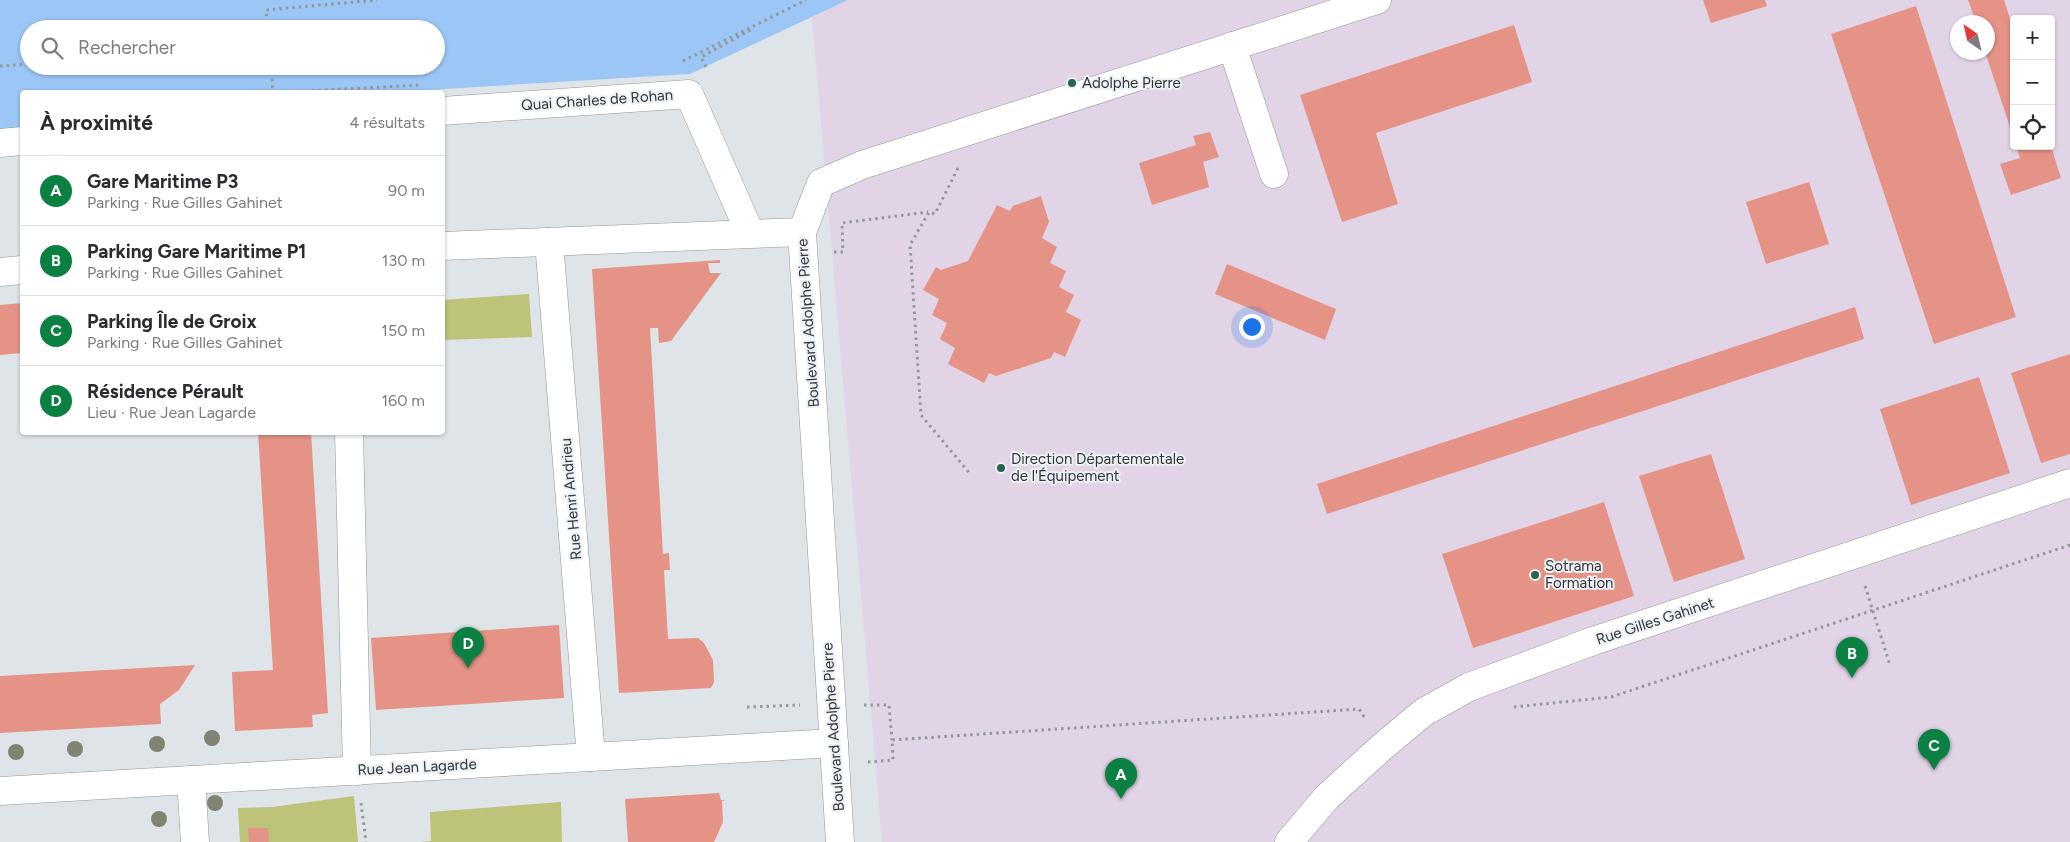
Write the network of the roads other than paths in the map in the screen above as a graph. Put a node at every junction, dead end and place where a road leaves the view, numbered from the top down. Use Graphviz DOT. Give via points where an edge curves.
graph roads {
  1 [pos="1377,0"];
  2 [pos="1232,46"];
  3 [pos="445,111"];
  4 [pos="20,141"];
  5 [pos="0,143"];
  6 [pos="1274,174"];
  7 [pos="750,233"];
  8 [pos="550,242"];
  9 [pos="803,242"];
  10 [pos="445,246"];
  11 [pos="20,270"];
  12 [pos="0,272"];
  13 [pos="348,435"];
  14 [pos="2070,483"];
  15 [pos="835,754"];
  16 [pos="591,757"];
  17 [pos="358,770"];
  18 [pos="191,780"];
  19 [pos="0,791"];
  20 [pos="195,842"];
  21 [pos="840,842"];
  22 [pos="1289,842"];
  1 -- 2 [label="street, Boulevard Adolphe Pierre"];
  2 -- 6 [label="street"];
  2 -- 9 [label="street, Boulevard Adolphe Pierre" via="862,164 821,183"];
  3 -- 7 [label="street, Quai Charles de Rohan" via="689,94"];
  4 -- 5 [label="street"];
  7 -- 8 [label="street"];
  7 -- 9 [label="street"];
  8 -- 10 [label="street"];
  8 -- 16 [label="street, Rue Henri Andrieu"];
  9 -- 15 [label="street, Boulevard Adolphe Pierre"];
  11 -- 12 [label="street"];
  13 -- 17 [label="street"];
  14 -- 22 [label="street, Rue Gilles Gahinet" via="1593,641 1469,687 1424,712 1382,747 1327,796"];
  15 -- 16 [label="street, Rue Jean Lagarde"];
  15 -- 21 [label="street, Boulevard Adolphe Pierre"];
  16 -- 17 [label="street, Rue Jean Lagarde"];
  17 -- 18 [label="street, Rue Jean Lagarde"];
  18 -- 19 [label="street, Rue Jean Lagarde"];
  18 -- 20 [label="street"];
}
